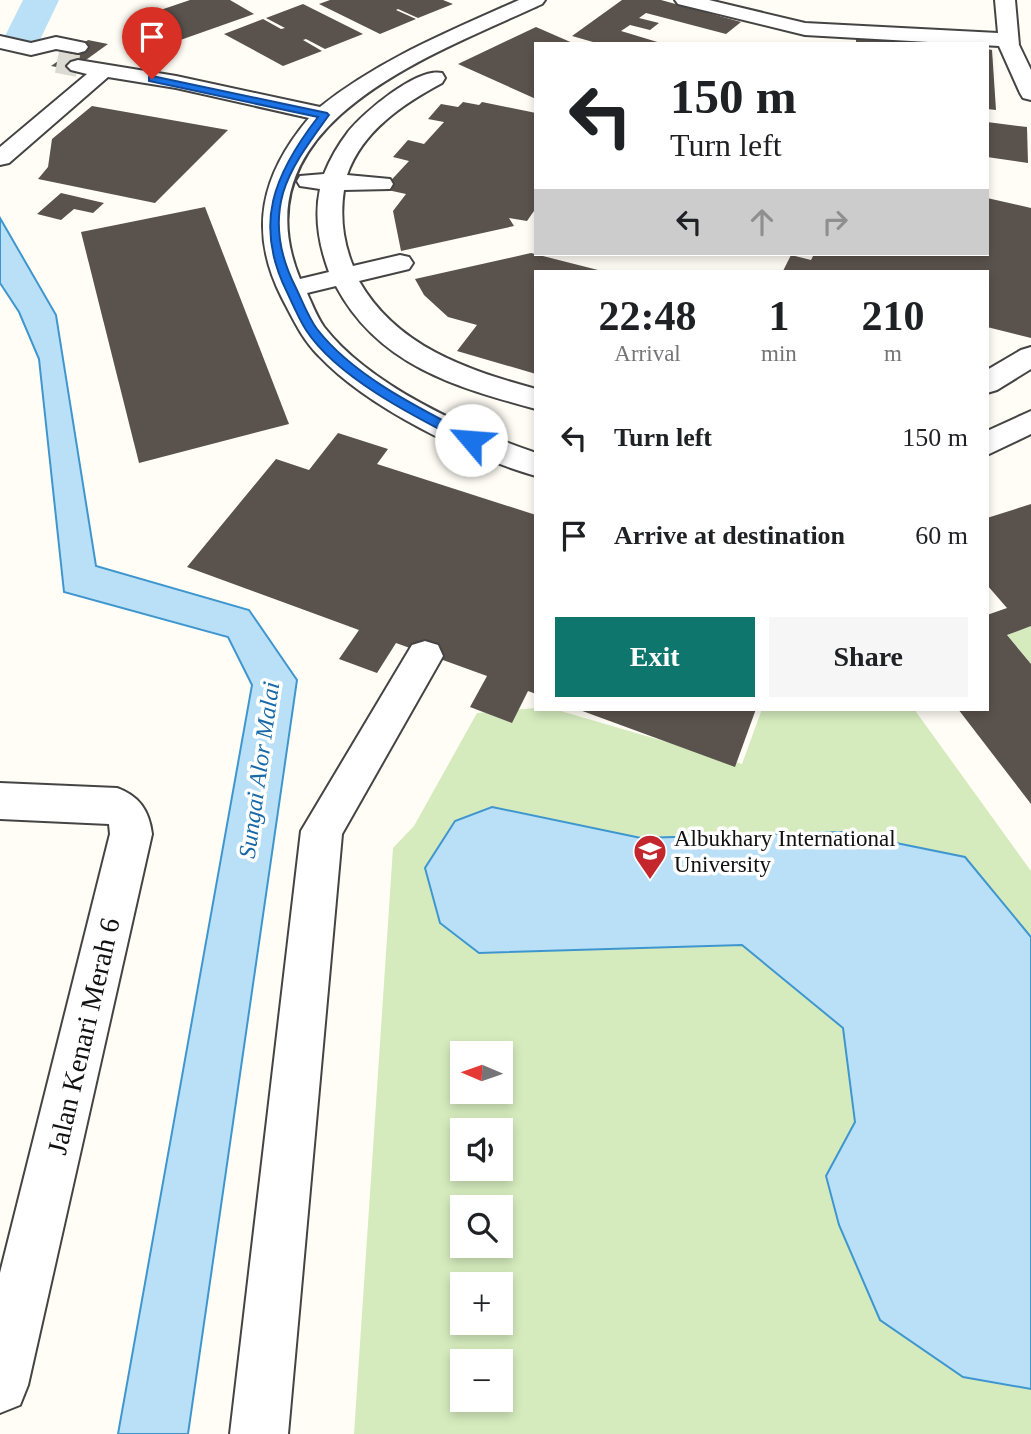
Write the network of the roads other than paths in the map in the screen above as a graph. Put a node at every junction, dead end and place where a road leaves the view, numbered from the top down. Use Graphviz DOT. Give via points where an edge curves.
graph roads {
  1 [pos="535,0"];
  2 [pos="685,0"];
  3 [pos="1005,0"];
  4 [pos="1031,23"];
  5 [pos="1009,31"];
  6 [pos="0,42"];
  7 [pos="83,59"];
  8 [pos="435,78"];
  9 [pos="1031,93"];
  10 [pos="324,115"];
  11 [pos="1,158"];
  12 [pos="283,181"];
  13 [pos="333,182"];
  14 [pos="381,184"];
  15 [pos="400,263"];
  16 [pos="345,275"];
  17 [pos="290,289"];
  18 [pos="991,348"];
  19 [pos="412,350"];
  20 [pos="1027,363"];
  21 [pos="368,380"];
  22 [pos="989,382"];
  23 [pos="534,398"];
  24 [pos="1031,421"];
  25 [pos="989,443"];
  26 [pos="534,464"];
  27 [pos="425,656"];
  28 [pos="0,801"];
  29 [pos="0,1385"];
  30 [pos="258,1434"];
  1 -- 10 [label="street" via="381,75"];
  2 -- 5 [label="street" via="804,29"];
  3 -- 5 [label="street"];
  4 -- 5 [label="street"];
  5 -- 9 [label="street" via="1009,45"];
  6 -- 7 [label="street" via="31,49 36,58"];
  7 -- 10 [label="street"];
  7 -- 11 [label="street"];
  8 -- 13 [label="street" via="408,92 356,137"];
  10 -- 12 [label="street" via="299,148"];
  12 -- 13 [label="street"];
  12 -- 17 [label="street" via="273,229 280,267"];
  13 -- 14 [label="street"];
  13 -- 16 [label="street" via="330,239"];
  15 -- 16 [label="street"];
  16 -- 17 [label="street"];
  16 -- 19 [label="street" via="354,295 379,323"];
  17 -- 21 [label="street" via="312,330"];
  18 -- 20 [label="street"];
  19 -- 21 [label="street"];
  19 -- 23 [label="street" via="474,380"];
  20 -- 22 [label="street"];
  21 -- 26 [label="street" via="471,440"];
  24 -- 25 [label="street"];
  27 -- 30 [label="street" via="322,831"];
  28 -- 29 [label="street, Jalan Kenari Merah 6" via="117,806 126,812 131,834"];
}
